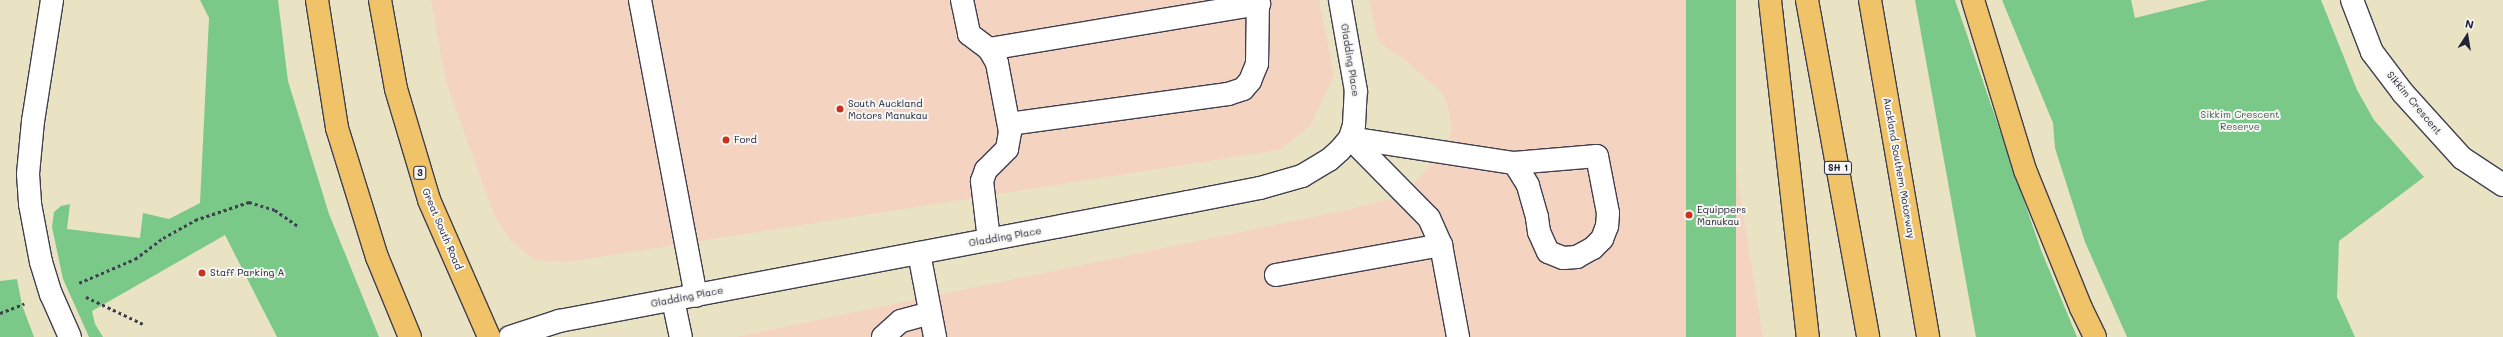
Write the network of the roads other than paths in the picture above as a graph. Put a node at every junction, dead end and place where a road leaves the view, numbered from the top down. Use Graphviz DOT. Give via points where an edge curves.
graph roads {
  1 [pos="52,0"];
  2 [pos="316,0"];
  3 [pos="380,0"];
  4 [pos="640,0"];
  5 [pos="962,0"];
  6 [pos="1340,0"];
  7 [pos="1770,0"];
  8 [pos="1807,0"];
  9 [pos="1870,0"];
  10 [pos="1973,0"];
  11 [pos="2352,0"];
  12 [pos="1259,2"];
  13 [pos="988,49"];
  14 [pos="1009,124"];
  15 [pos="1350,138"];
  16 [pos="1514,163"];
  17 [pos="2503,185"];
  18 [pos="989,240"];
  19 [pos="1441,245"];
  20 [pos="920,253"];
  21 [pos="1276,274"];
  22 [pos="696,296"];
  23 [pos="673,300"];
  24 [pos="930,314"];
  25 [pos="70,337"];
  26 [pos="410,337"];
  27 [pos="489,337"];
  28 [pos="510,337"];
  29 [pos="681,337"];
  30 [pos="883,337"];
  31 [pos="935,337"];
  32 [pos="1458,337"];
  33 [pos="1808,337"];
  34 [pos="1868,337"];
  35 [pos="1928,337"];
  36 [pos="2095,337"];
  1 -- 25 [label="street" via="33,121 28,174 30,204 41,262 51,294"];
  2 -- 26 [label="main road" via="337,128 377,257"];
  3 -- 27 [label="main road, Great South Road / 3" via="396,89 429,200"];
  4 -- 22 [label="street"];
  5 -- 13 [label="street" via="969,34"];
  6 -- 15 [label="street, Gladding Place" via="1356,91 1356,108"];
  7 -- 33 [label="main road"];
  8 -- 34 [label="main road, SH 1"];
  9 -- 35 [label="main road, Auckland Southern Motorway"];
  10 -- 36 [label="main road" via="2025,170"];
  11 -- 17 [label="street, Sikkim Crescent" via="2372,52 2403,93 2462,158"];
  12 -- 13 [label="street"];
  12 -- 14 [label="street" via="1257,64 1250,82 1243,89 1228,94"];
  13 -- 14 [label="street" via="997,63"];
  14 -- 18 [label="street" via="1007,149 986,170 982,181"];
  15 -- 16 [label="street"];
  15 -- 18 [label="street, Gladding Place" via="1328,160 1302,176 1260,188"];
  15 -- 19 [label="street" via="1429,218"];
  16 -- 16 [label="street" via="1597,156 1608,213 1602,239 1593,248 1577,257 1563,258 1548,252 1539,232 1528,185"];
  18 -- 20 [label="street, Gladding Place"];
  19 -- 21 [label="street"];
  19 -- 32 [label="street"];
  20 -- 22 [label="street, Gladding Place"];
  20 -- 24 [label="street"];
  22 -- 23 [label="street, Gladding Place"];
  23 -- 28 [label="street, Gladding Place" via="559,320"];
  23 -- 29 [label="street"];
  24 -- 30 [label="street" via="901,321"];
  24 -- 31 [label="street"];
}
